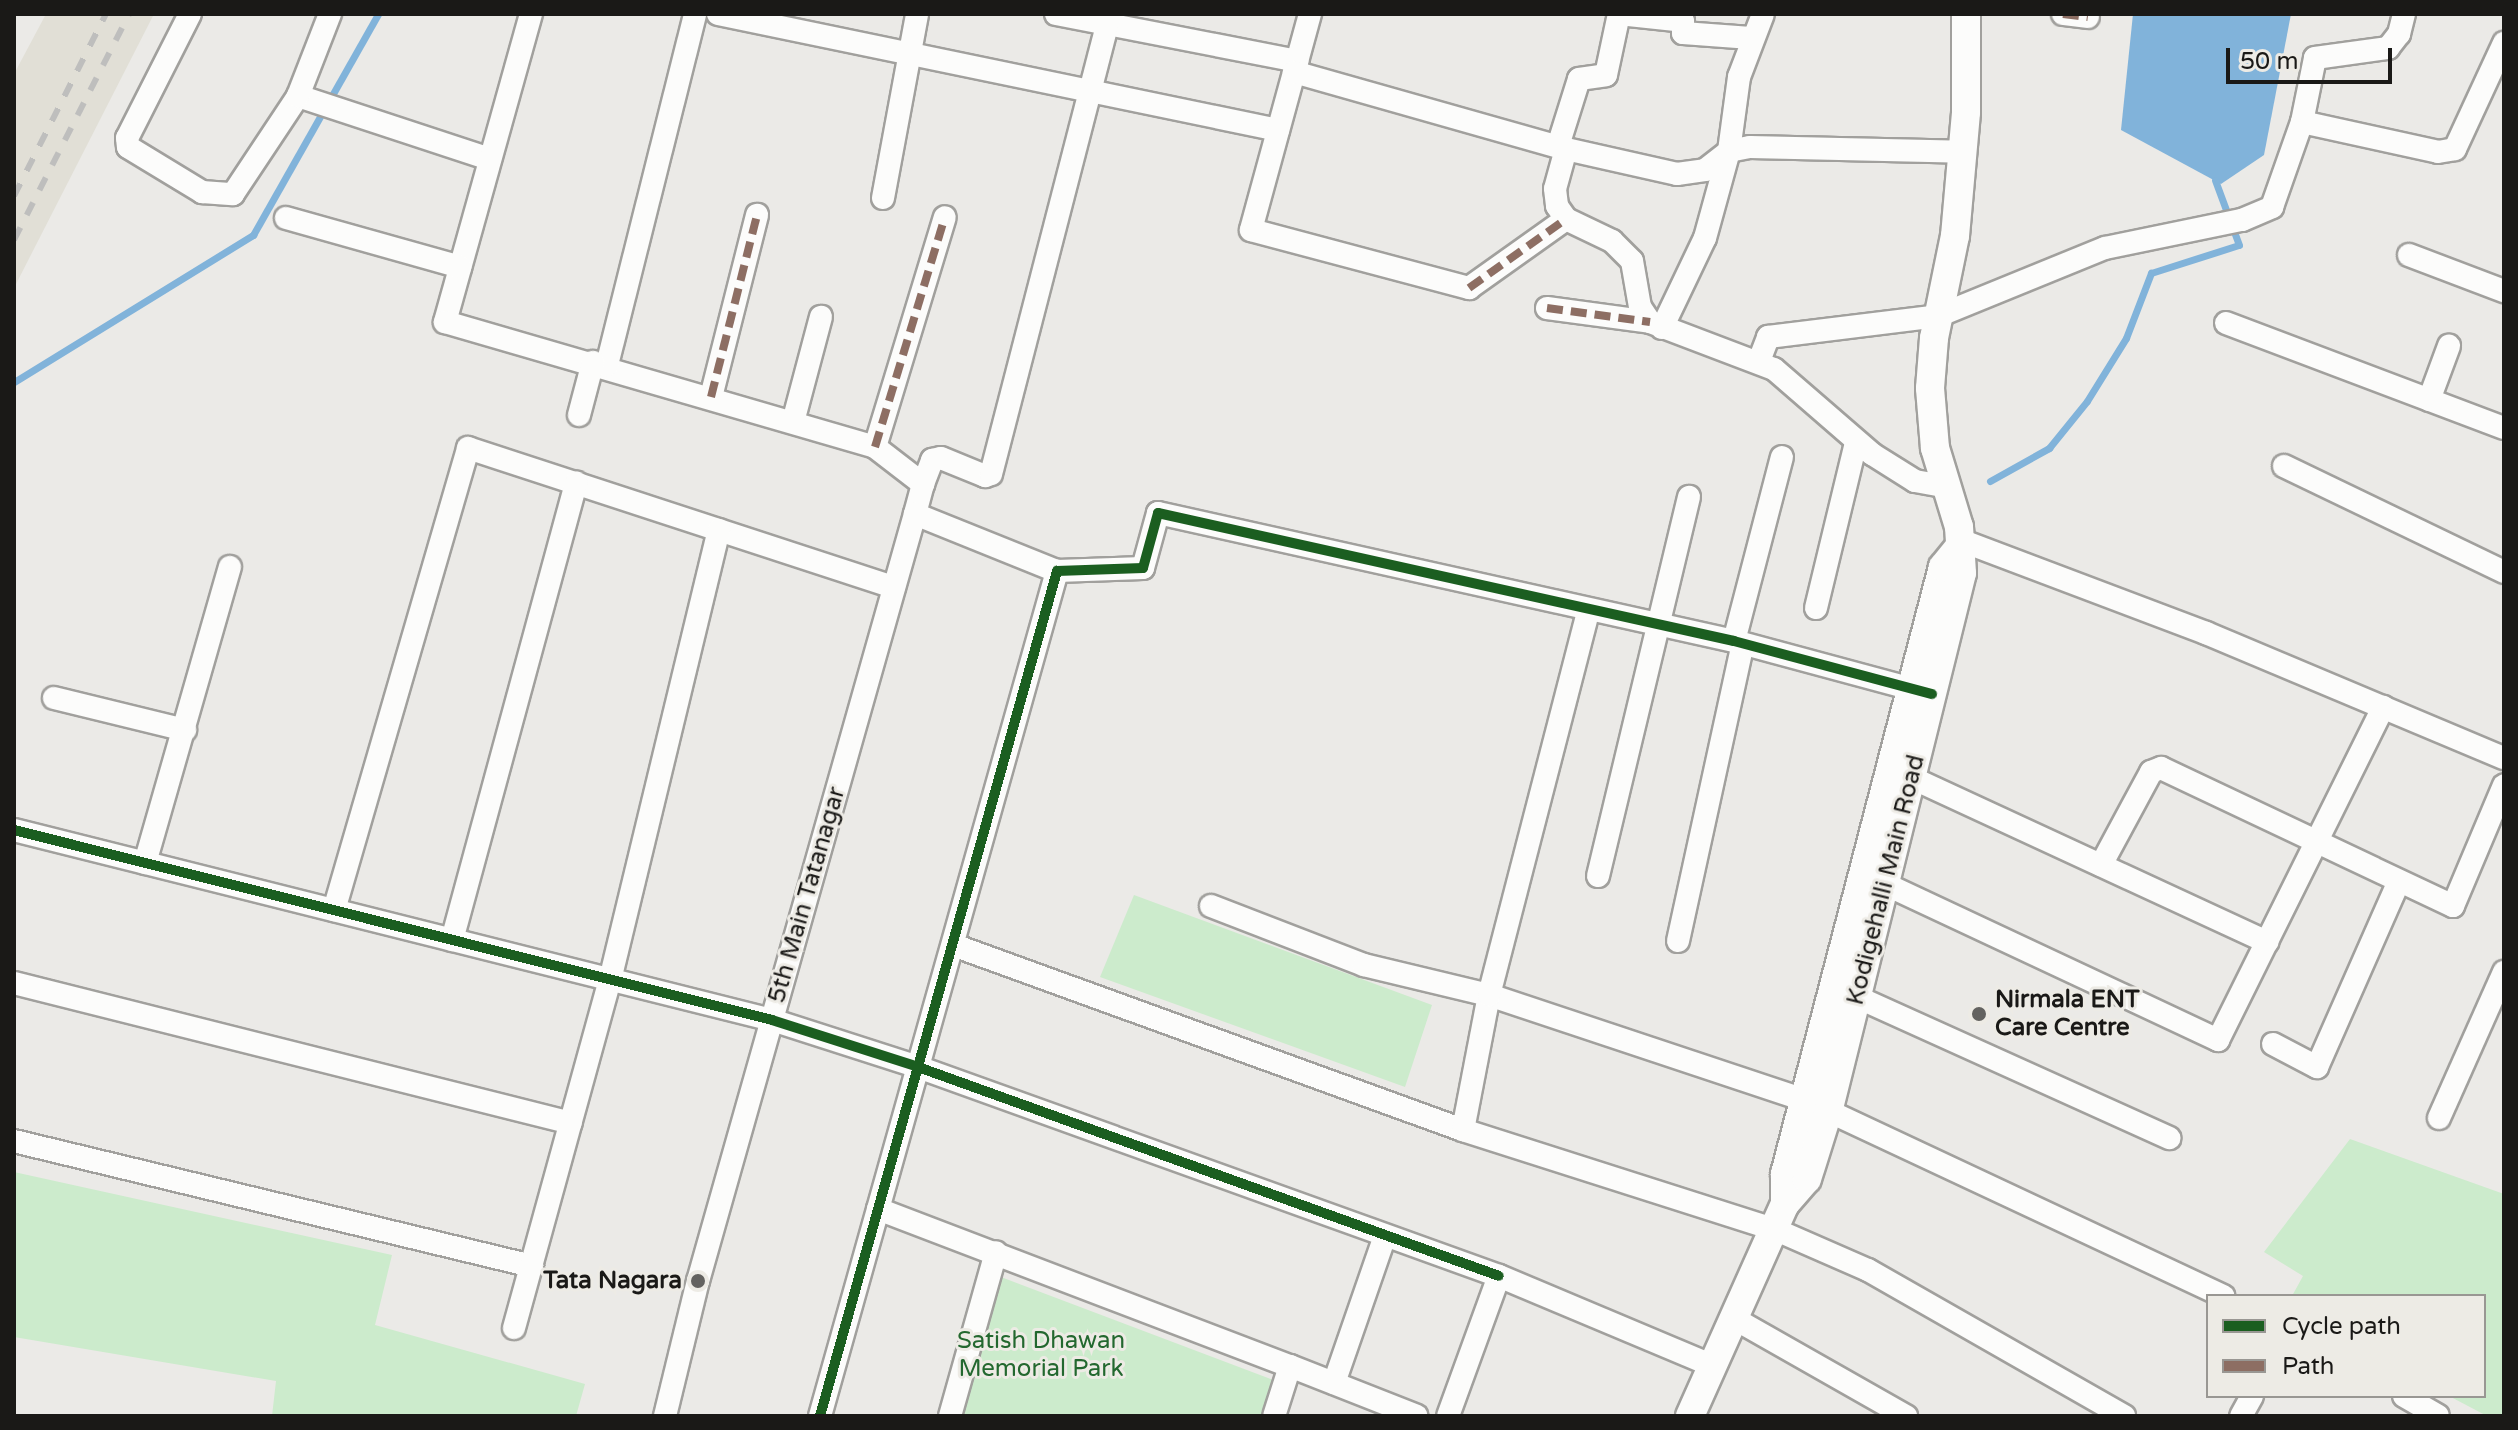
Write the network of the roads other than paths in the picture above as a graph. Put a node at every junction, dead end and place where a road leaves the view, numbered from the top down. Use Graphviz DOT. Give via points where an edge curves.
graph roads {
  1 [pos="190,14"];
  2 [pos="330,14"];
  3 [pos="531,14"];
  4 [pos="695,14"];
  5 [pos="718,14"];
  6 [pos="917,14"];
  7 [pos="1056,14"];
  8 [pos="1310,14"];
  9 [pos="1619,14"];
  10 [pos="1763,14"];
  11 [pos="1966,14"];
  12 [pos="2063,14"];
  13 [pos="2404,14"];
  14 [pos="2088,17"];
  15 [pos="1109,19"];
  16 [pos="1751,38"];
  17 [pos="2504,43"];
  18 [pos="907,57"];
  19 [pos="1295,66"];
  20 [pos="1091,90"];
  21 [pos="298,96"];
  22 [pos="2302,122"];
  23 [pos="1278,130"];
  24 [pos="1562,148"];
  25 [pos="1729,151"];
  26 [pos="1963,152"];
  27 [pos="490,159"];
  28 [pos="883,198"];
  29 [pos="757,215"];
  30 [pos="945,217"];
  31 [pos="286,218"];
  32 [pos="1566,219"];
  33 [pos="2409,255"];
  34 [pos="460,267"];
  35 [pos="2504,291"];
  36 [pos="1547,308"];
  37 [pos="1938,316"];
  38 [pos="821,317"];
  39 [pos="2226,323"];
  40 [pos="1656,325"];
  41 [pos="2449,346"];
  42 [pos="1759,361"];
  43 [pos="600,364"];
  44 [pos="711,397"];
  45 [pos="2429,400"];
  46 [pos="579,415"];
  47 [pos="793,422"];
  48 [pos="2504,428"];
  49 [pos="1856,443"];
  50 [pos="875,447"];
  51 [pos="1782,457"];
  52 [pos="2284,466"];
  53 [pos="576,483"];
  54 [pos="923,484"];
  55 [pos="1943,486"];
  56 [pos="1689,497"];
  57 [pos="915,514"];
  58 [pos="719,530"];
  59 [pos="1960,543"];
  60 [pos="230,567"];
  61 [pos="1057,571"];
  62 [pos="2504,572"];
  63 [pos="894,587"];
  64 [pos="1816,608"];
  65 [pos="1588,611"];
  66 [pos="1655,626"];
  67 [pos="1739,642"];
  68 [pos="1922,691"];
  69 [pos="54,698"];
  70 [pos="2383,707"];
  71 [pos="185,730"];
  72 [pos="2504,758"];
  73 [pos="1902,773"];
  74 [pos="2504,785"];
  75 [pos="14,830"];
  76 [pos="2316,842"];
  77 [pos="145,863"];
  78 [pos="2101,865"];
  79 [pos="1598,876"];
  80 [pos="2399,881"];
  81 [pos="1885,884"];
  82 [pos="1211,906"];
  83 [pos="334,910"];
  84 [pos="452,940"];
  85 [pos="1678,941"];
  86 [pos="2267,942"];
  87 [pos="956,946"];
  88 [pos="2504,972"];
  89 [pos="610,980"];
  90 [pos="15,987"];
  91 [pos="1489,995"];
  92 [pos="1857,997"];
  93 [pos="772,1020"];
  94 [pos="2273,1044"];
  95 [pos="918,1067"];
  96 [pos="1818,1107"];
  97 [pos="2439,1118"];
  98 [pos="571,1123"];
  99 [pos="1463,1130"];
  100 [pos="2170,1138"];
  101 [pos="14,1141"];
  102 [pos="878,1209"];
  103 [pos="1780,1216"];
  104 [pos="1385,1236"];
  105 [pos="996,1252"];
  106 [pos="532,1266"];
  107 [pos="1499,1276"];
  108 [pos="2220,1294"];
  109 [pos="1735,1319"];
  110 [pos="514,1328"];
  111 [pos="1290,1366"];
  112 [pos="1713,1366"];
  113 [pos="1334,1383"];
  114 [pos="2251,1398"];
  115 [pos="2407,1398"];
  116 [pos="665,1416"];
  117 [pos="820,1416"];
  118 [pos="950,1416"];
  119 [pos="1274,1416"];
  120 [pos="1417,1416"];
  121 [pos="1448,1416"];
  122 [pos="1690,1416"];
  123 [pos="1906,1416"];
  124 [pos="2124,1416"];
  125 [pos="2241,1416"];
  126 [pos="2438,1416"];
  1 -- 21 [label="street" via="129,130 128,147 202,192 233,194"];
  2 -- 21 [label="street"];
  3 -- 27 [label="street"];
  4 -- 43 [label="street"];
  5 -- 18 [label="street"];
  6 -- 18 [label="street"];
  7 -- 15 [label="street"];
  8 -- 19 [label="street"];
  9 -- 16 [label="street" via="1683,21 1683,33"];
  9 -- 24 [label="street" via="1606,75 1579,79"];
  10 -- 16 [label="street"];
  11 -- 26 [label="street, Kodigehalli Main Road"];
  12 -- 14 [label="street"];
  13 -- 22 [label="street" via="2388,48 2315,58"];
  15 -- 19 [label="street"];
  15 -- 20 [label="street"];
  16 -- 25 [label="street" via="1739,77"];
  17 -- 22 [label="street" via="2455,149 2438,152"];
  18 -- 20 [label="street"];
  18 -- 28 [label="street"];
  19 -- 23 [label="street"];
  19 -- 24 [label="street"];
  20 -- 23 [label="street"];
  20 -- 54 [label="street" via="991,474 941,458 932,460"];
  21 -- 27 [label="street"];
  22 -- 37 [label="street" via="2272,207 2232,222 2105,248"];
  23 -- 32 [label="street" via="1251,230 1469,288"];
  24 -- 25 [label="street" via="1677,174 1705,170"];
  24 -- 32 [label="street" via="1555,198"];
  25 -- 26 [label="street" via="1750,147"];
  25 -- 40 [label="street" via="1695,264"];
  26 -- 37 [label="street, Kodigehalli Main Road" via="1955,236"];
  27 -- 34 [label="street"];
  29 -- 44 [label="street"];
  30 -- 50 [label="street"];
  31 -- 34 [label="street"];
  32 -- 40 [label="street" via="1612,241 1632,261 1640,307"];
  33 -- 35 [label="street"];
  34 -- 43 [label="street" via="445,322"];
  36 -- 40 [label="street"];
  37 -- 42 [label="street" via="1768,337"];
  37 -- 55 [label="street, Kodigehalli Main Road" via="1931,403"];
  38 -- 47 [label="street"];
  39 -- 45 [label="street"];
  40 -- 42 [label="street"];
  41 -- 45 [label="street"];
  42 -- 49 [label="street"];
  43 -- 44 [label="street"];
  43 -- 46 [label="street"];
  44 -- 47 [label="street"];
  45 -- 48 [label="street"];
  47 -- 50 [label="street"];
  49 -- 55 [label="street" via="1915,481"];
  49 -- 64 [label="street"];
  50 -- 54 [label="street"];
  51 -- 67 [label="street"];
  52 -- 62 [label="street"];
  53 -- 58 [label="street"];
  53 -- 83 [label="street" via="468,448"];
  53 -- 84 [label="street"];
  54 -- 57 [label="street, 5th Main Tatanagar"];
  55 -- 59 [label="street, Kodigehalli Main Road"];
  56 -- 66 [label="street"];
  57 -- 61 [label="street"];
  57 -- 63 [label="street, 5th Main Tatanagar"];
  58 -- 63 [label="street"];
  58 -- 89 [label="street"];
  59 -- 68 [label="street, Kodigehalli Main Road" via="1962,573"];
  59 -- 70 [label="street"];
  60 -- 71 [label="street"];
  61 -- 65 [label="street" via="1143,568 1158,513"];
  61 -- 87 [label="street"];
  63 -- 93 [label="street, 5th Main Tatanagar"];
  65 -- 66 [label="street"];
  65 -- 91 [label="street"];
  66 -- 67 [label="street"];
  66 -- 79 [label="street"];
  67 -- 68 [label="street"];
  67 -- 85 [label="street"];
  68 -- 73 [label="street, Kodigehalli Main Road"];
  69 -- 71 [label="street"];
  70 -- 72 [label="street"];
  70 -- 76 [label="street"];
  71 -- 77 [label="street"];
  73 -- 78 [label="street"];
  73 -- 81 [label="street, Kodigehalli Main Road"];
  73 -- 96 [label="street, Kodigehalli Main Road"];
  74 -- 80 [label="street" via="2453,906"];
  75 -- 77 [label="street"];
  76 -- 78 [label="street" via="2161,768 2151,772"];
  76 -- 80 [label="street"];
  76 -- 86 [label="street"];
  77 -- 83 [label="street"];
  78 -- 86 [label="street"];
  80 -- 94 [label="street" via="2317,1067"];
  81 -- 86 [label="street" via="2218,1040"];
  81 -- 92 [label="street, Kodigehalli Main Road"];
  82 -- 91 [label="street" via="1364,965"];
  83 -- 84 [label="street"];
  84 -- 89 [label="street"];
  87 -- 95 [label="street"];
  87 -- 99 [label="street"];
  88 -- 97 [label="street"];
  89 -- 93 [label="street"];
  89 -- 98 [label="street"];
  90 -- 98 [label="street"];
  91 -- 96 [label="street"];
  91 -- 99 [label="street"];
  92 -- 96 [label="street, Kodigehalli Main Road"];
  92 -- 100 [label="street"];
  93 -- 95 [label="street"];
  93 -- 116 [label="street, 5th Main Tatanagar"];
  95 -- 102 [label="street"];
  95 -- 104 [label="street"];
  96 -- 103 [label="street, Kodigehalli Main Road" via="1807,1179"];
  96 -- 108 [label="street"];
  98 -- 106 [label="street"];
  99 -- 103 [label="street"];
  101 -- 106 [label="street"];
  102 -- 105 [label="street"];
  102 -- 117 [label="street"];
  103 -- 109 [label="street, Kodigehalli Main Road"];
  103 -- 124 [label="street"];
  104 -- 107 [label="street"];
  104 -- 113 [label="street"];
  105 -- 111 [label="street"];
  105 -- 118 [label="street"];
  106 -- 110 [label="street"];
  107 -- 112 [label="street"];
  107 -- 121 [label="street"];
  109 -- 112 [label="street, Kodigehalli Main Road"];
  109 -- 123 [label="street"];
  111 -- 113 [label="street"];
  111 -- 119 [label="street"];
  112 -- 122 [label="street, Kodigehalli Main Road"];
  113 -- 120 [label="street"];
  114 -- 125 [label="street"];
  115 -- 126 [label="street"];
}
